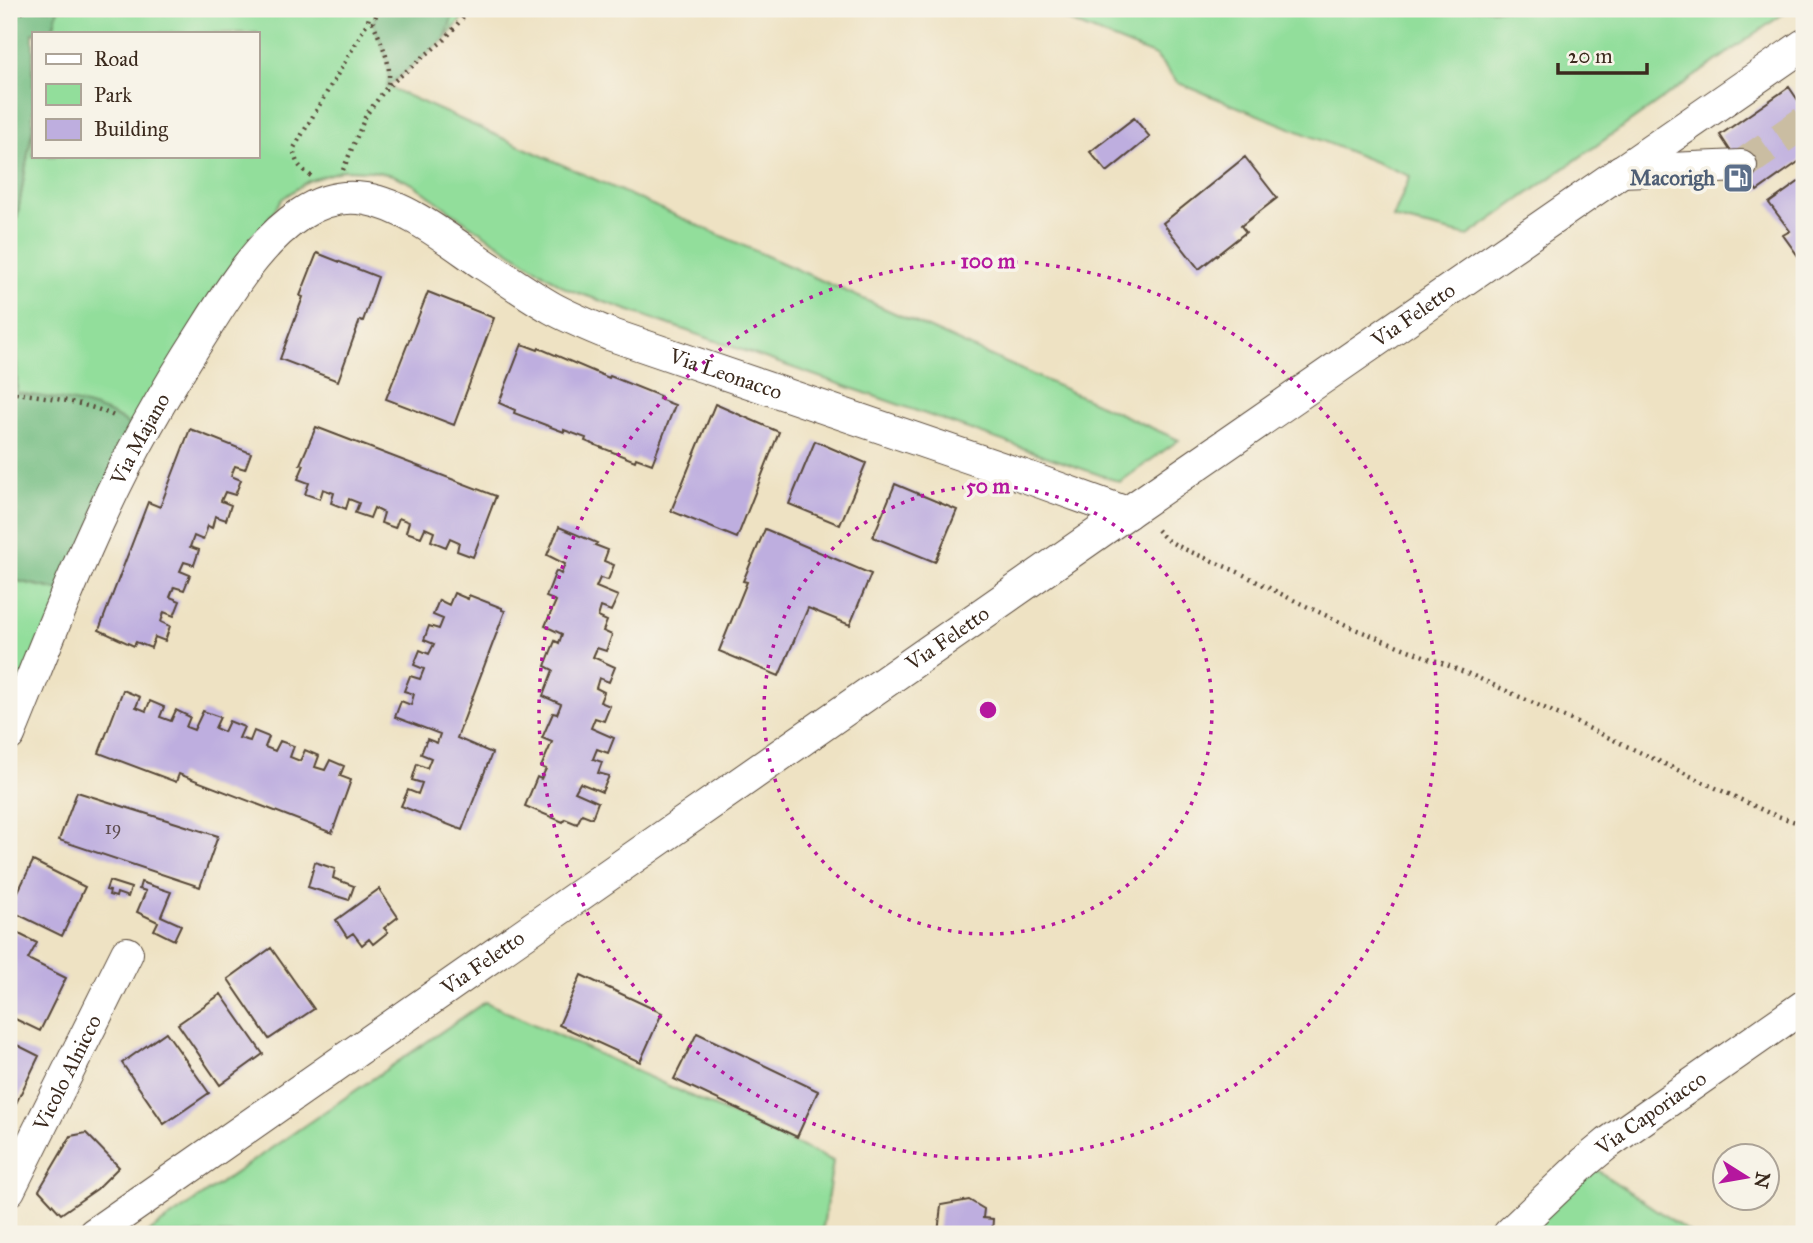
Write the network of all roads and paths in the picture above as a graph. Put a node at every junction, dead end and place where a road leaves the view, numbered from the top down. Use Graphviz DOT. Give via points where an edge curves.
graph roads {
  1 [pos="29,9"];
  2 [pos="371,9"];
  3 [pos="379,9"];
  4 [pos="470,9"];
  5 [pos="9,19"];
  6 [pos="1804,45"];
  7 [pos="387,86"];
  8 [pos="298,166"];
  9 [pos="1741,166"];
  10 [pos="1621,171"];
  11 [pos="343,183"];
  12 [pos="9,392"];
  13 [pos="143,435"];
  14 [pos="1139,517"];
  15 [pos="9,735"];
  16 [pos="1804,825"];
  17 [pos="127,953"];
  18 [pos="1804,1006"];
  19 [pos="9,1191"];
  20 [pos="94,1234"];
  21 [pos="1509,1234"];
  1 -- 5 [label="path"];
  2 -- 8 [label="path" via="294,148"];
  3 -- 7 [label="path" via="373,22 389,67"];
  4 -- 7 [label="path" via="445,39"];
  6 -- 10 [label="street, Via Feletto"];
  7 -- 11 [label="path" via="366,115"];
  9 -- 10 [label="street"];
  10 -- 14 [label="street, Via Feletto"];
  11 -- 13 [label="street, Via Majano" via="277,232 244,270"];
  11 -- 14 [label="street, Via Leonacco" via="366,199 417,220 552,308 600,330"];
  12 -- 13 [label="path" via="89,407 114,416"];
  13 -- 15 [label="street, Via Majano" via="67,592"];
  14 -- 16 [label="path" via="1182,548 1355,629 1466,673"];
  14 -- 20 [label="street, Via Feletto"];
  17 -- 19 [label="street, Vicolo Alnicco"];
  18 -- 21 [label="street, Via Caporiacco" via="1608,1143"];
}
